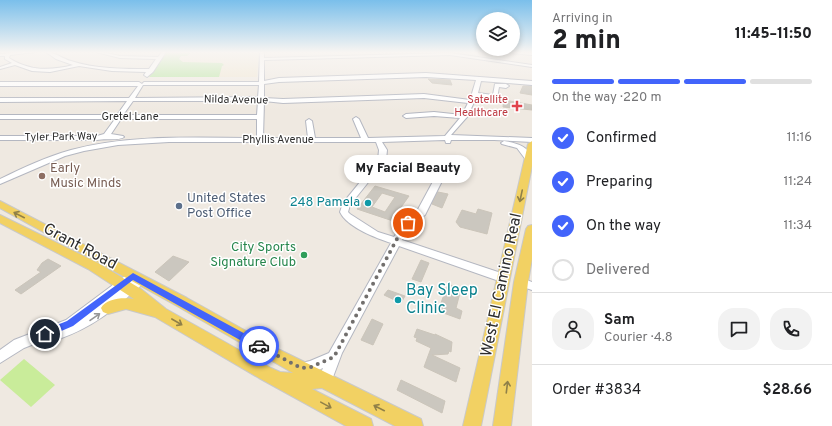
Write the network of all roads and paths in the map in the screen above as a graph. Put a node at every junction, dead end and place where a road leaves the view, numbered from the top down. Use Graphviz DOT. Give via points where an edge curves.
graph roads {
  1 [pos="150,72"];
  2 [pos="261,72"];
  3 [pos="478,79"];
  4 [pos="517,82"];
  5 [pos="261,83"];
  6 [pos="532,83"];
  7 [pos="0,84"];
  8 [pos="141,84"];
  9 [pos="474,94"];
  10 [pos="0,100"];
  11 [pos="130,100"];
  12 [pos="260,100"];
  13 [pos="472,102"];
  14 [pos="406,116"];
  15 [pos="0,117"];
  16 [pos="118,117"];
  17 [pos="260,117"];
  18 [pos="464,118"];
  19 [pos="356,119"];
  20 [pos="309,121"];
  21 [pos="106,136"];
  22 [pos="121,137"];
  23 [pos="0,138"];
  24 [pos="74,138"];
  25 [pos="163,140"];
  26 [pos="260,140"];
  27 [pos="312,140"];
  28 [pos="365,140"];
  29 [pos="378,140"];
  30 [pos="448,140"];
  31 [pos="532,140"];
  32 [pos="495,142"];
  33 [pos="532,144"];
  34 [pos="66,149"];
  35 [pos="529,158"];
  36 [pos="446,165"];
  37 [pos="0,177"];
  38 [pos="0,182"];
  39 [pos="0,204"];
  40 [pos="0,218"];
  41 [pos="532,229"];
  42 [pos="397,242"];
  43 [pos="503,278"];
  44 [pos="131,282"];
  45 [pos="526,284"];
  46 [pos="108,308"];
  47 [pos="161,312"];
  48 [pos="19,344"];
  49 [pos="334,357"];
  50 [pos="0,358"];
  51 [pos="325,380"];
  52 [pos="304,382"];
  53 [pos="364,426"];
  54 [pos="414,426"];
  55 [pos="472,426"];
  56 [pos="502,426"];
  1 -- 8 [label="street"];
  2 -- 5 [label="street"];
  3 -- 4 [label="street"];
  3 -- 5 [label="street" via="424,75 279,80"];
  3 -- 9 [label="street"];
  4 -- 6 [label="street"];
  4 -- 9 [label="street" via="516,87 497,85 495,97"];
  5 -- 8 [label="street"];
  5 -- 12 [label="street"];
  7 -- 8 [label="street"];
  8 -- 11 [label="street"];
  9 -- 13 [label="street"];
  10 -- 11 [label="street, Nilda Avenue"];
  11 -- 12 [label="street, Nilda Avenue"];
  11 -- 16 [label="street"];
  12 -- 13 [label="street, Nilda Avenue" via="424,96"];
  12 -- 17 [label="street"];
  13 -- 18 [label="street"];
  14 -- 18 [label="street" via="434,114"];
  15 -- 16 [label="street, Gretel Lane"];
  16 -- 17 [label="street, Gretel Lane"];
  16 -- 21 [label="street"];
  17 -- 26 [label="street"];
  18 -- 30 [label="street" via="448,135"];
  19 -- 28 [label="street"];
  20 -- 27 [label="street"];
  21 -- 22 [label="street, Tyler Park Way"];
  21 -- 24 [label="street, Tyler Park Way"];
  22 -- 25 [label="street, Phyllis Avenue"];
  22 -- 34 [label="street, Phyllis Avenue"];
  23 -- 24 [label="street, Tyler Park Way"];
  24 -- 34 [label="street"];
  25 -- 26 [label="street, Phyllis Avenue"];
  25 -- 38 [label="street, Phyllis Avenue" via="84,149 60,156"];
  26 -- 27 [label="street, Phyllis Avenue"];
  27 -- 28 [label="street, Phyllis Avenue"];
  28 -- 29 [label="street, Phyllis Avenue"];
  29 -- 30 [label="street, Phyllis Avenue"];
  29 -- 42 [label="street" via="383,150 382,160 346,205 344,212 369,231"];
  30 -- 31 [label="street, Phyllis Avenue"];
  30 -- 32 [label="street, Phyllis Avenue"];
  32 -- 33 [label="street, Phyllis Avenue"];
  32 -- 35 [label="street" via="520,146"];
  33 -- 35 [label="main road, West El Camino Real"];
  34 -- 37 [label="street, Phyllis Avenue"];
  35 -- 43 [label="main road, West El Camino Real, one-way"];
  36 -- 42 [label="street" via="425,208 408,223"];
  44 -- 39 [label="main road, Grant Road, one-way"];
  40 -- 44 [label="main road, Grant Road" via="93,266"];
  41 -- 45 [label="main road, West El Camino Real"];
  42 -- 43 [label="street"];
  42 -- 49 [label="street"];
  43 -- 55 [label="main road, West El Camino Real"];
  44 -- 46 [label="street"];
  44 -- 47 [label="main road, Grant Road"];
  44 -- 48 [label="street" via="70,324"];
  44 -- 52 [label="main road, Grant Road"];
  56 -- 45 [label="main road, West El Camino Real, one-way"];
  46 -- 47 [label="main road" via="127,302"];
  48 -- 46 [label="street, one-way" via="75,330"];
  47 -- 52 [label="main road, Grant Road, one-way" via="274,378"];
  48 -- 50 [label="street"];
  49 -- 51 [label="street"];
  49 -- 52 [label="street" via="311,367"];
  51 -- 52 [label="main road"];
  54 -- 51 [label="main road, one-way"];
  52 -- 53 [label="main road, Grant Road, one-way"];
}
